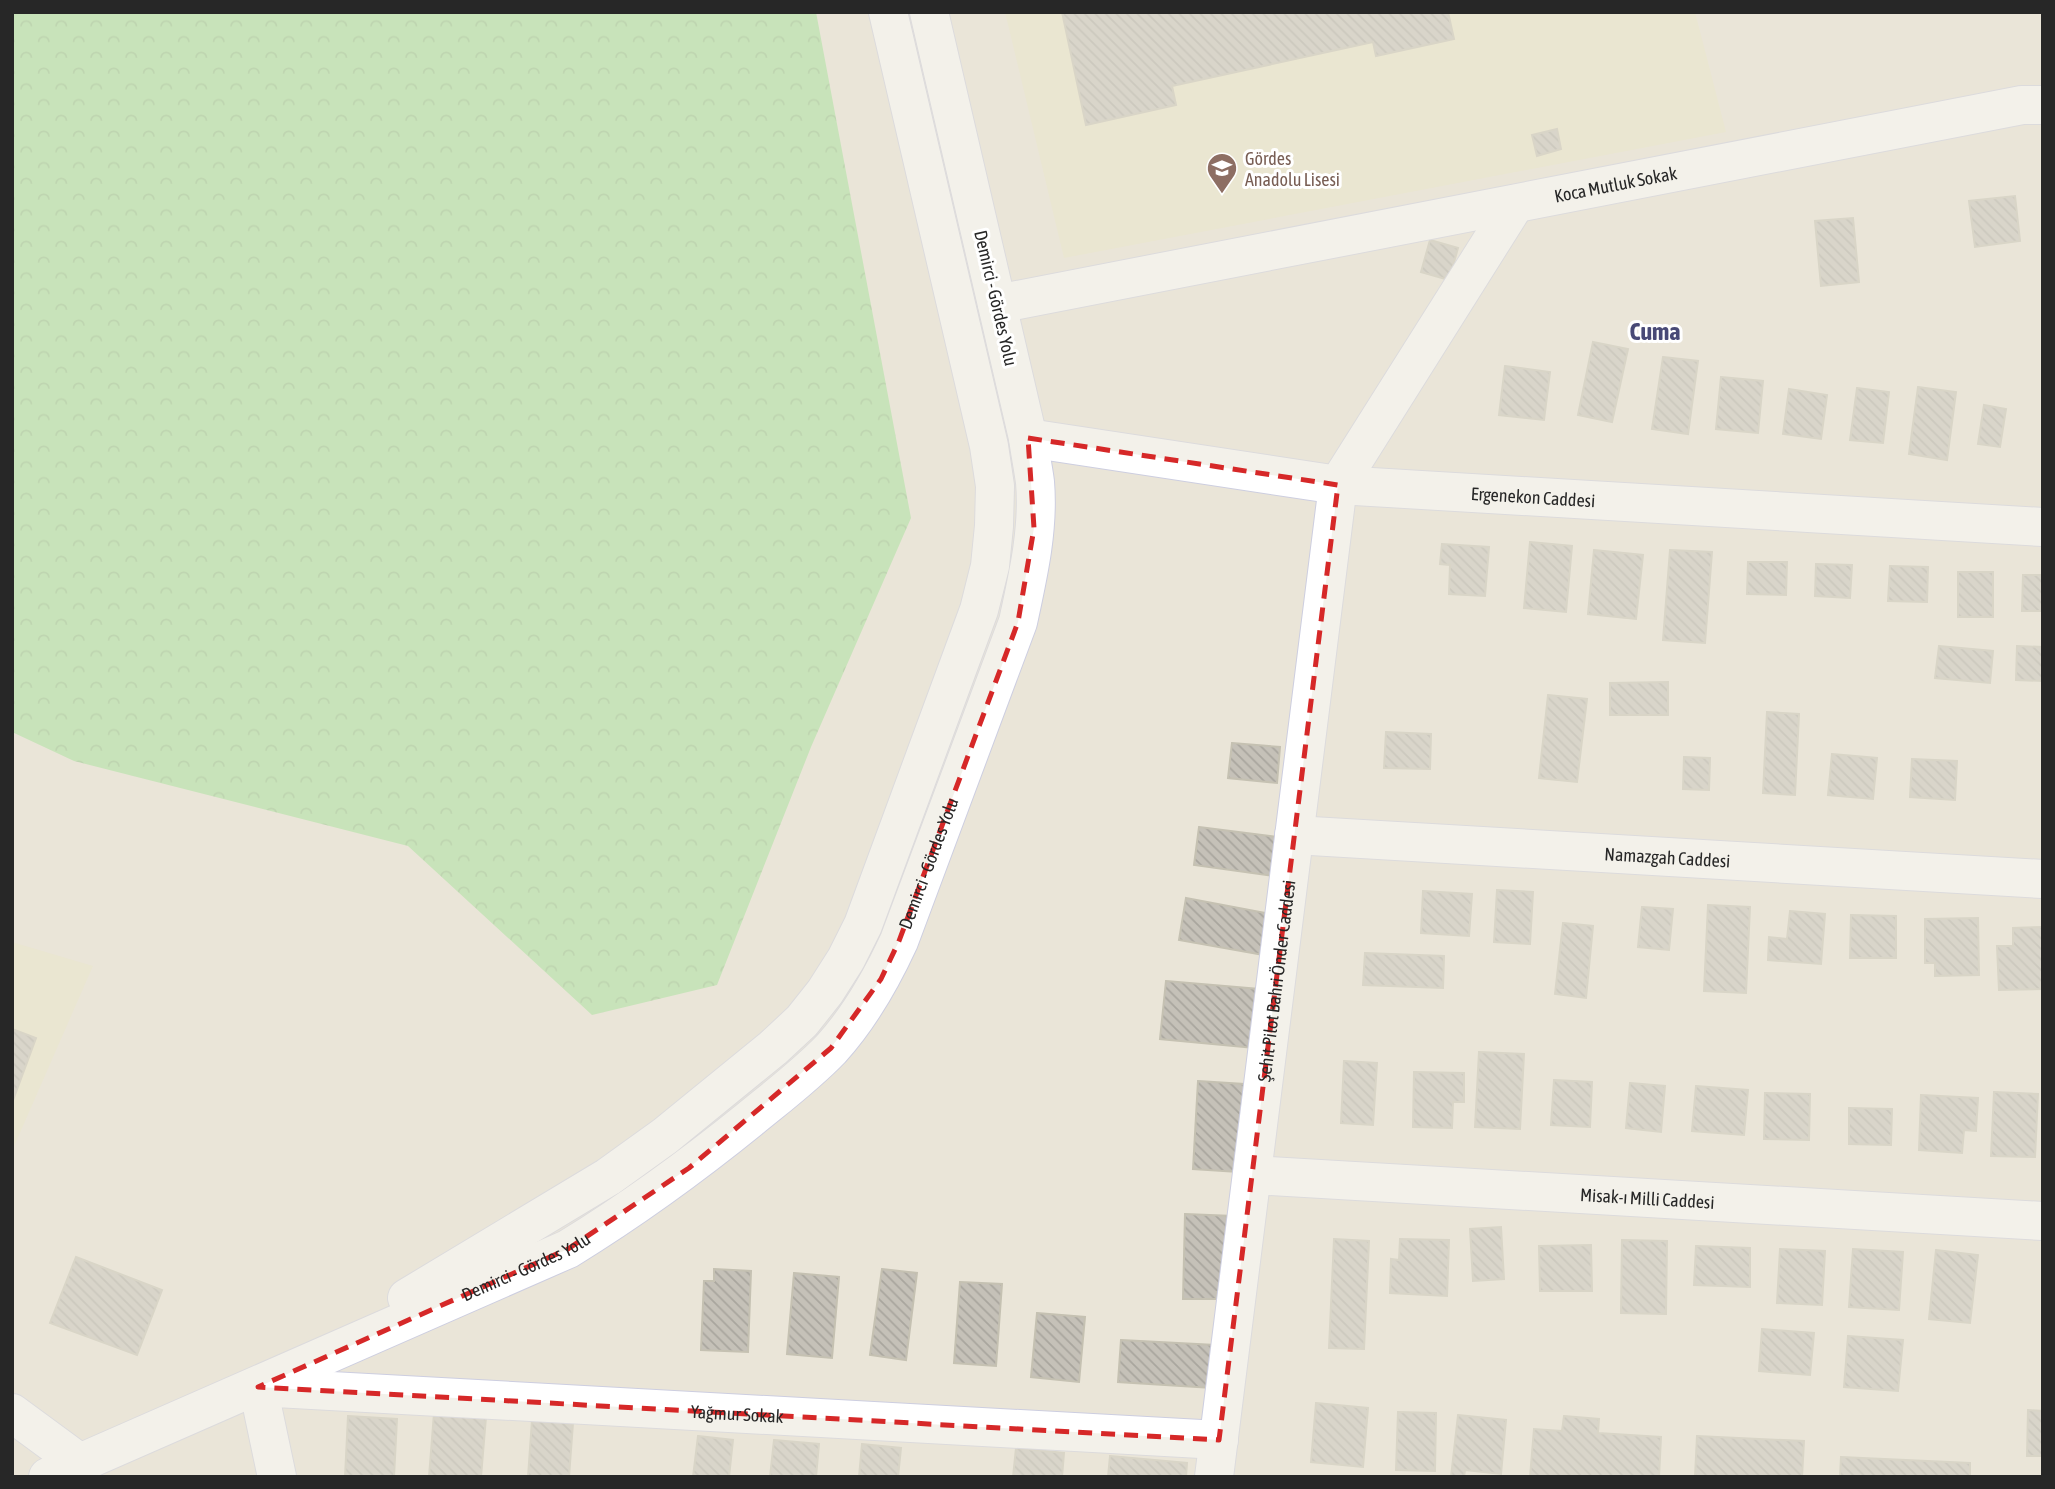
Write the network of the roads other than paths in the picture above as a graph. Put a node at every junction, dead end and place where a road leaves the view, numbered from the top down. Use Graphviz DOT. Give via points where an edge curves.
graph roads {
  1 [pos="888,12"];
  2 [pos="929,12"];
  3 [pos="2043,105"];
  4 [pos="1515,204"];
  5 [pos="997,304"];
  6 [pos="1028,438"];
  7 [pos="1338,485"];
  8 [pos="2043,527"];
  9 [pos="1294,835"];
  10 [pos="2043,878"];
  11 [pos="1252,1175"];
  12 [pos="2043,1221"];
  13 [pos="258,1387"];
  14 [pos="12,1413"];
  15 [pos="1217,1459"];
  16 [pos="64,1470"];
  17 [pos="277,1477"];
  1 -- 13 [label="street, Demirci - Gördes Yolu" via="995,486 990,566 979,610 863,925 846,959 802,1021 665,1136 608,1177"];
  2 -- 5 [label="street, Demirci - Gördes Yolu"];
  3 -- 4 [label="street, Koca Mutluk Sokak" via="2022,105"];
  4 -- 5 [label="street, Koca Mutluk Sokak"];
  4 -- 7 [label="street"];
  5 -- 6 [label="street, Demirci - Gördes Yolu"];
  6 -- 7 [label="street, Ergenekon Caddesi"];
  6 -- 13 [label="street, Demirci - Gördes Yolu" via="1035,483 1034,528 1018,622 899,941 858,1015 800,1079 630,1211 568,1249"];
  7 -- 8 [label="street, Ergenekon Caddesi"];
  7 -- 9 [label="street, Şehit Pilot Bahri Önder Caddesi"];
  9 -- 10 [label="street, Namazgah Caddesi"];
  9 -- 11 [label="street, Şehit Pilot Bahri Önder Caddesi"];
  11 -- 12 [label="street, Misak-ı Milli Caddesi"];
  11 -- 15 [label="street, Şehit Pilot Bahri Önder Caddesi"];
  13 -- 15 [label="street, Yağmur Sokak"];
  13 -- 16 [label="street, Demirci - Gördes Yolu"];
  13 -- 17 [label="street"];
  14 -- 16 [label="street"];
}
